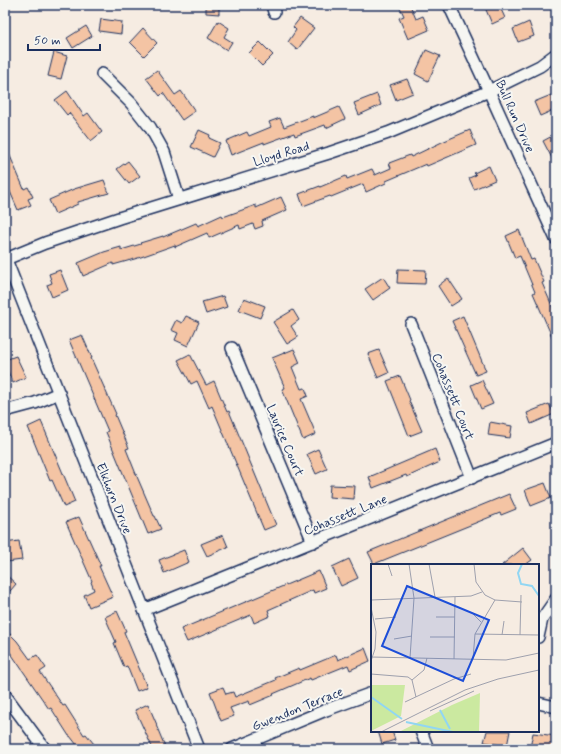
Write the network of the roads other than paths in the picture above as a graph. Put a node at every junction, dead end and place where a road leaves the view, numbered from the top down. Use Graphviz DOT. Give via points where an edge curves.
graph roads {
  1 [pos="449,5"];
  2 [pos="556,54"];
  3 [pos="102,74"];
  4 [pos="489,91"];
  5 [pos="179,199"];
  6 [pos="556,239"];
  7 [pos="5,258"];
  8 [pos="411,324"];
  9 [pos="232,348"];
  10 [pos="59,393"];
  11 [pos="5,411"];
  12 [pos="556,443"];
  13 [pos="472,478"];
  14 [pos="313,542"];
  15 [pos="556,599"];
  16 [pos="144,610"];
  17 [pos="539,632"];
  18 [pos="371,693"];
  19 [pos="5,695"];
  20 [pos="539,703"];
  21 [pos="556,707"];
  22 [pos="421,732"];
  23 [pos="45,749"];
  24 [pos="199,749"];
  25 [pos="232,749"];
  26 [pos="428,749"];
  1 -- 4 [label="street, Bull Run Drive"];
  2 -- 4 [label="street, Lloyd Road" via="540,66"];
  3 -- 5 [label="street" via="131,103 150,127 164,152"];
  4 -- 5 [label="street, Lloyd Road" via="388,133"];
  4 -- 6 [label="street, Bull Run Drive"];
  5 -- 7 [label="street, Lloyd Road"];
  7 -- 10 [label="street, Elkhorn Drive"];
  8 -- 13 [label="street, Cohassett Court"];
  9 -- 14 [label="street, Laurice Court"];
  10 -- 11 [label="street" via="35,404"];
  10 -- 16 [label="street, Elkhorn Drive"];
  12 -- 13 [label="street, Cohassett Lane"];
  13 -- 14 [label="street, Cohassett Lane"];
  14 -- 16 [label="street, Cohassett Lane"];
  15 -- 17 [label="street" via="542,619"];
  16 -- 24 [label="street, Elkhorn Drive"];
  18 -- 25 [label="street, Gwendon Terrace"];
  19 -- 23 [label="street"];
  20 -- 21 [label="street"];
  22 -- 26 [label="street"];
}
